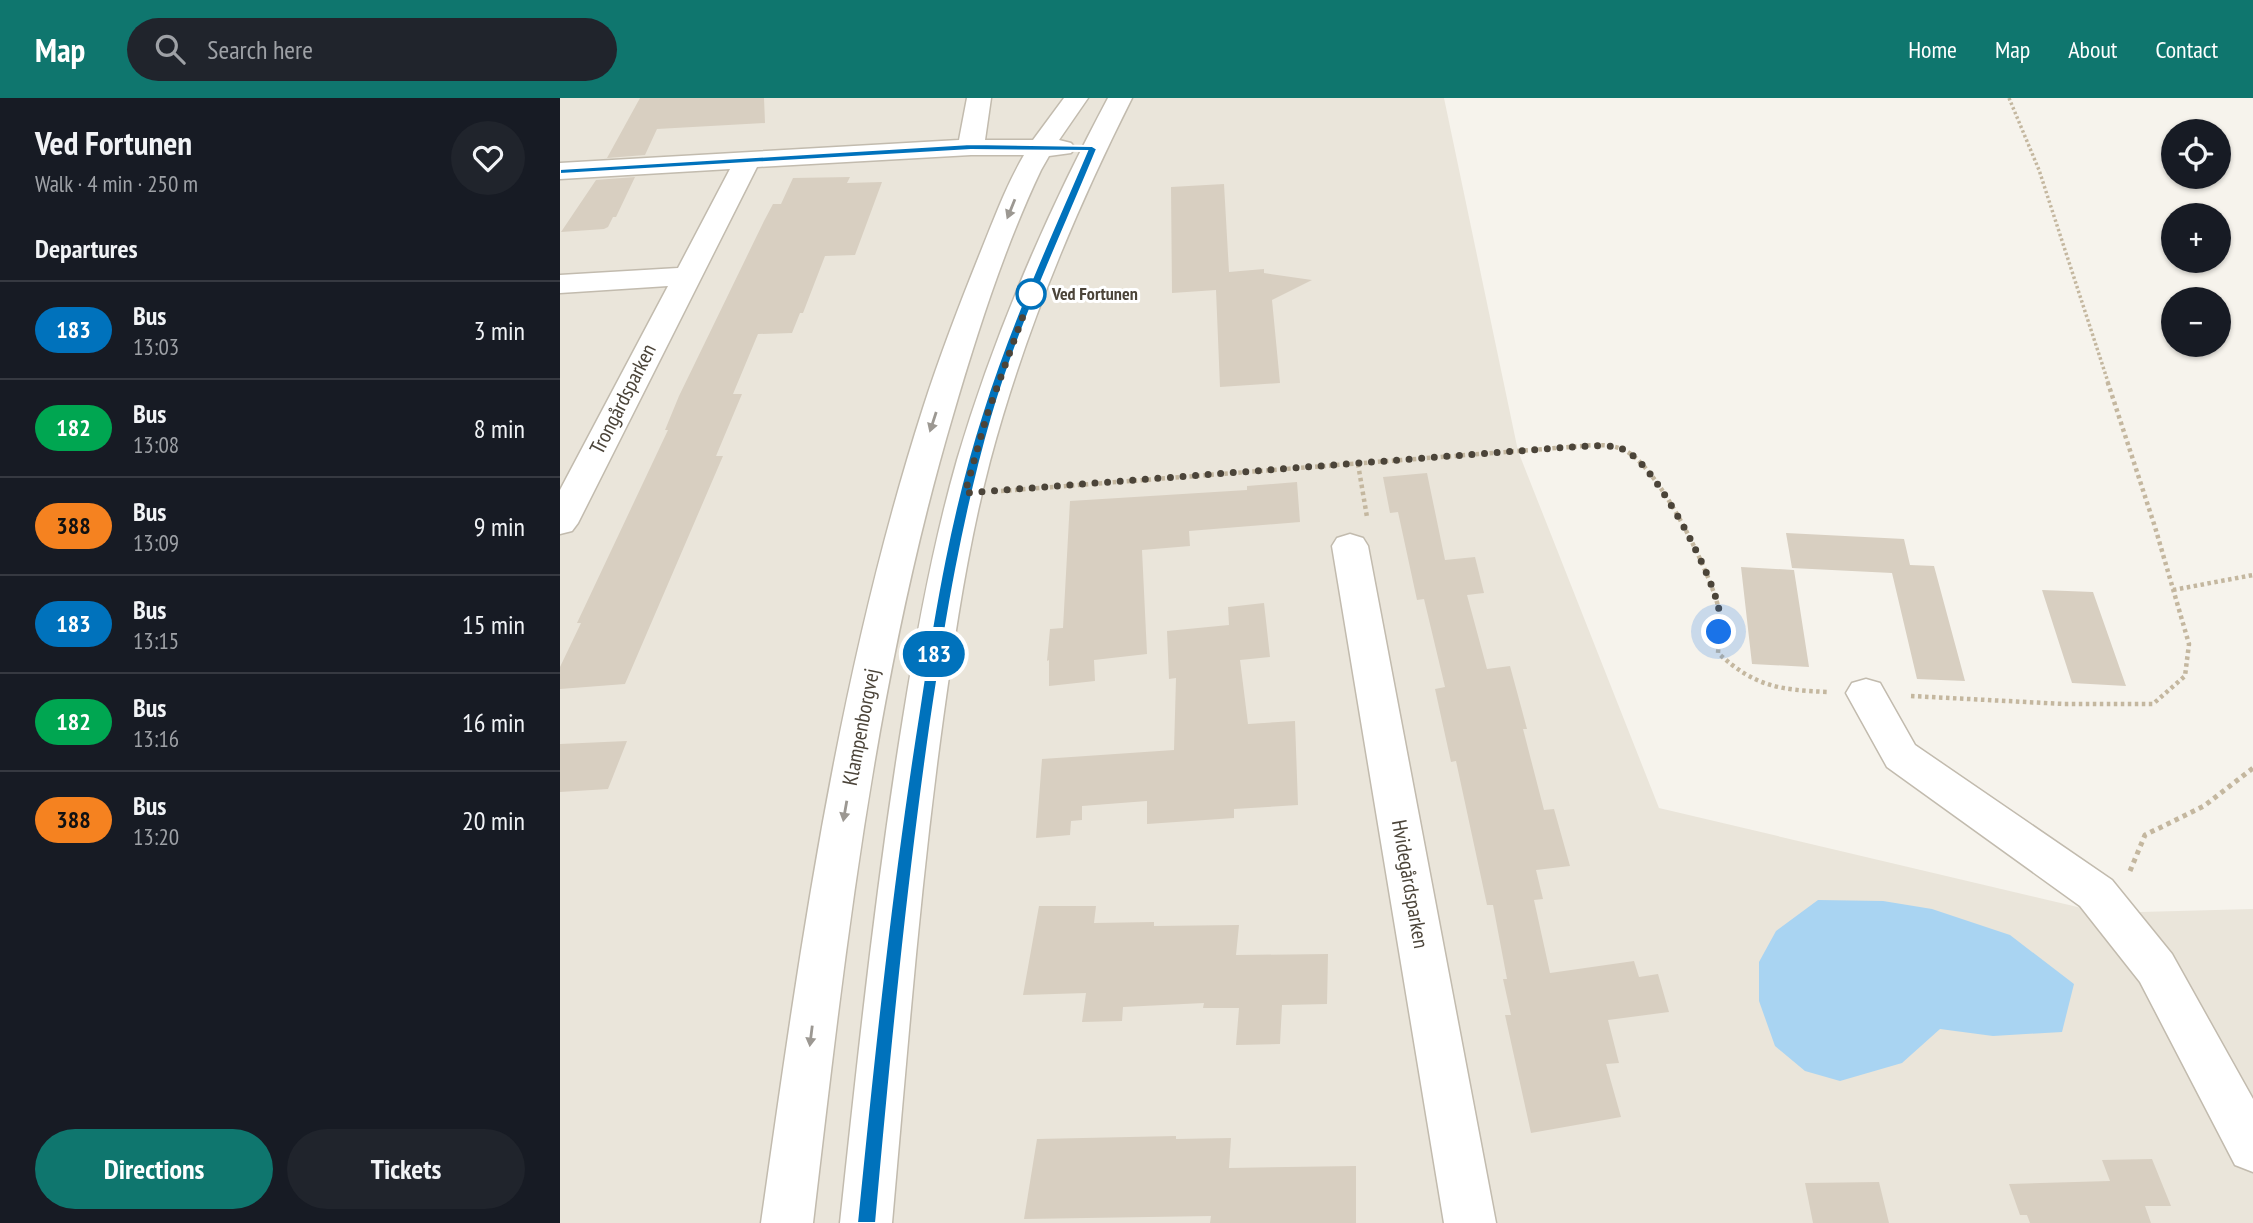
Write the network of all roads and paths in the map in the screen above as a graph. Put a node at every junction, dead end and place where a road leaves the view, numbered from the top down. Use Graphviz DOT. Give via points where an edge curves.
graph roads {
  1 [pos="979,98"];
  2 [pos="1076,98"];
  3 [pos="1120,98"];
  4 [pos="2009,98"];
  5 [pos="971,147"];
  6 [pos="1041,148"];
  7 [pos="1092,149"];
  8 [pos="747,161"];
  9 [pos="560,171"];
  10 [pos="685,276"];
  11 [pos="560,284"];
  12 [pos="1358,463"];
  13 [pos="965,493"];
  14 [pos="560,523"];
  15 [pos="1350,546"];
  16 [pos="2253,575"];
  17 [pos="2173,590"];
  18 [pos="1866,693"];
  19 [pos="2253,768"];
  20 [pos="2127,877"];
  21 [pos="2253,1148"];
  22 [pos="787,1223"];
  23 [pos="866,1223"];
  24 [pos="1470,1223"];
  1 -- 5 [label="street"];
  2 -- 6 [label="street, Klampenborgvej"];
  3 -- 7 [label="street"];
  4 -- 17 [label="path" via="2039,170"];
  5 -- 6 [label="street"];
  5 -- 8 [label="street"];
  6 -- 7 [label="street"];
  6 -- 22 [label="street, Klampenborgvej, one-way" via="1014,200 968,319 924,449 893,573 859,723 824,934"];
  7 -- 13 [label="street" via="1010,348"];
  8 -- 9 [label="street"];
  8 -- 10 [label="street, Trongårdsparken"];
  10 -- 11 [label="street"];
  10 -- 14 [label="street, Trongårdsparken"];
  12 -- 13 [label="path"];
  12 -- 15 [label="path" via="1369,530 1365,539"];
  12 -- 18 [label="path" via="1570,447 1627,450 1647,468 1692,539 1720,610 1718,653 1739,675 1778,691"];
  13 -- 23 [label="street" via="917,769 889,985"];
  15 -- 24 [label="street, Hvidegårdsparken"];
  16 -- 17 [label="path"];
  17 -- 18 [label="path" via="2189,644 2185,676 2153,704"];
  18 -- 21 [label="street" via="1901,756 2096,893 2155,968"];
  19 -- 20 [label="path" via="2204,806 2145,835"];
}
